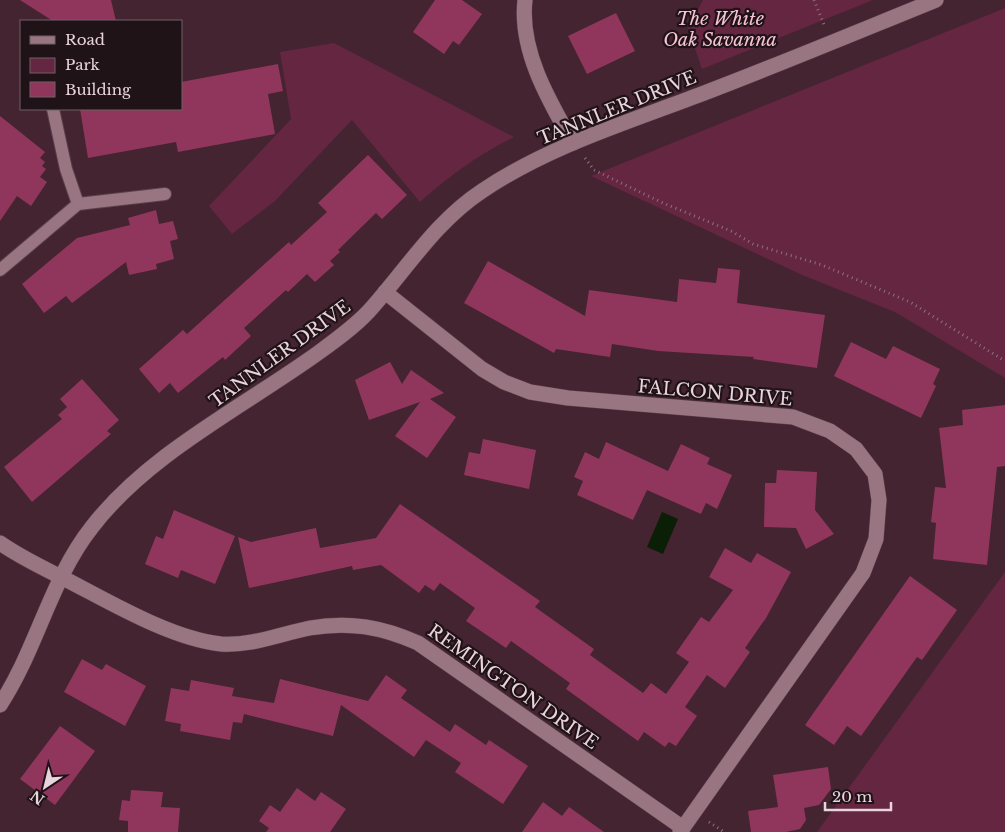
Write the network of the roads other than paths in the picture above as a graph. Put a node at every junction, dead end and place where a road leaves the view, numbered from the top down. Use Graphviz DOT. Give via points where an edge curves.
graph roads {
  1 [pos="525,0"];
  2 [pos="936,0"];
  3 [pos="53,110"];
  4 [pos="573,143"];
  5 [pos="165,194"];
  6 [pos="78,204"];
  7 [pos="0,270"];
  8 [pos="385,292"];
  9 [pos="0,543"];
  10 [pos="61,576"];
  11 [pos="0,705"];
  12 [pos="681,830"];
  1 -- 4 [label="street" via="527,37 535,63 545,91"];
  2 -- 4 [label="street, TANNLER DRIVE"];
  3 -- 6 [label="lane" via="66,169"];
  4 -- 8 [label="street, TANNLER DRIVE" via="509,174 467,201 431,236"];
  5 -- 6 [label="lane"];
  6 -- 7 [label="lane"];
  8 -- 10 [label="street, TANNLER DRIVE" via="367,314 337,339 134,480 89,530"];
  8 -- 12 [label="street, FALCON DRIVE" via="482,369 530,392 793,417 830,431 856,449 876,474 879,500 876,539 863,573"];
  9 -- 10 [label="street, REMINGTON DRIVE" via="38,567"];
  10 -- 11 [label="street, TANNLER DRIVE" via="19,675"];
  10 -- 12 [label="street, REMINGTON DRIVE" via="161,626 221,644 261,642 310,628 349,624 391,632 418,642"];
}
